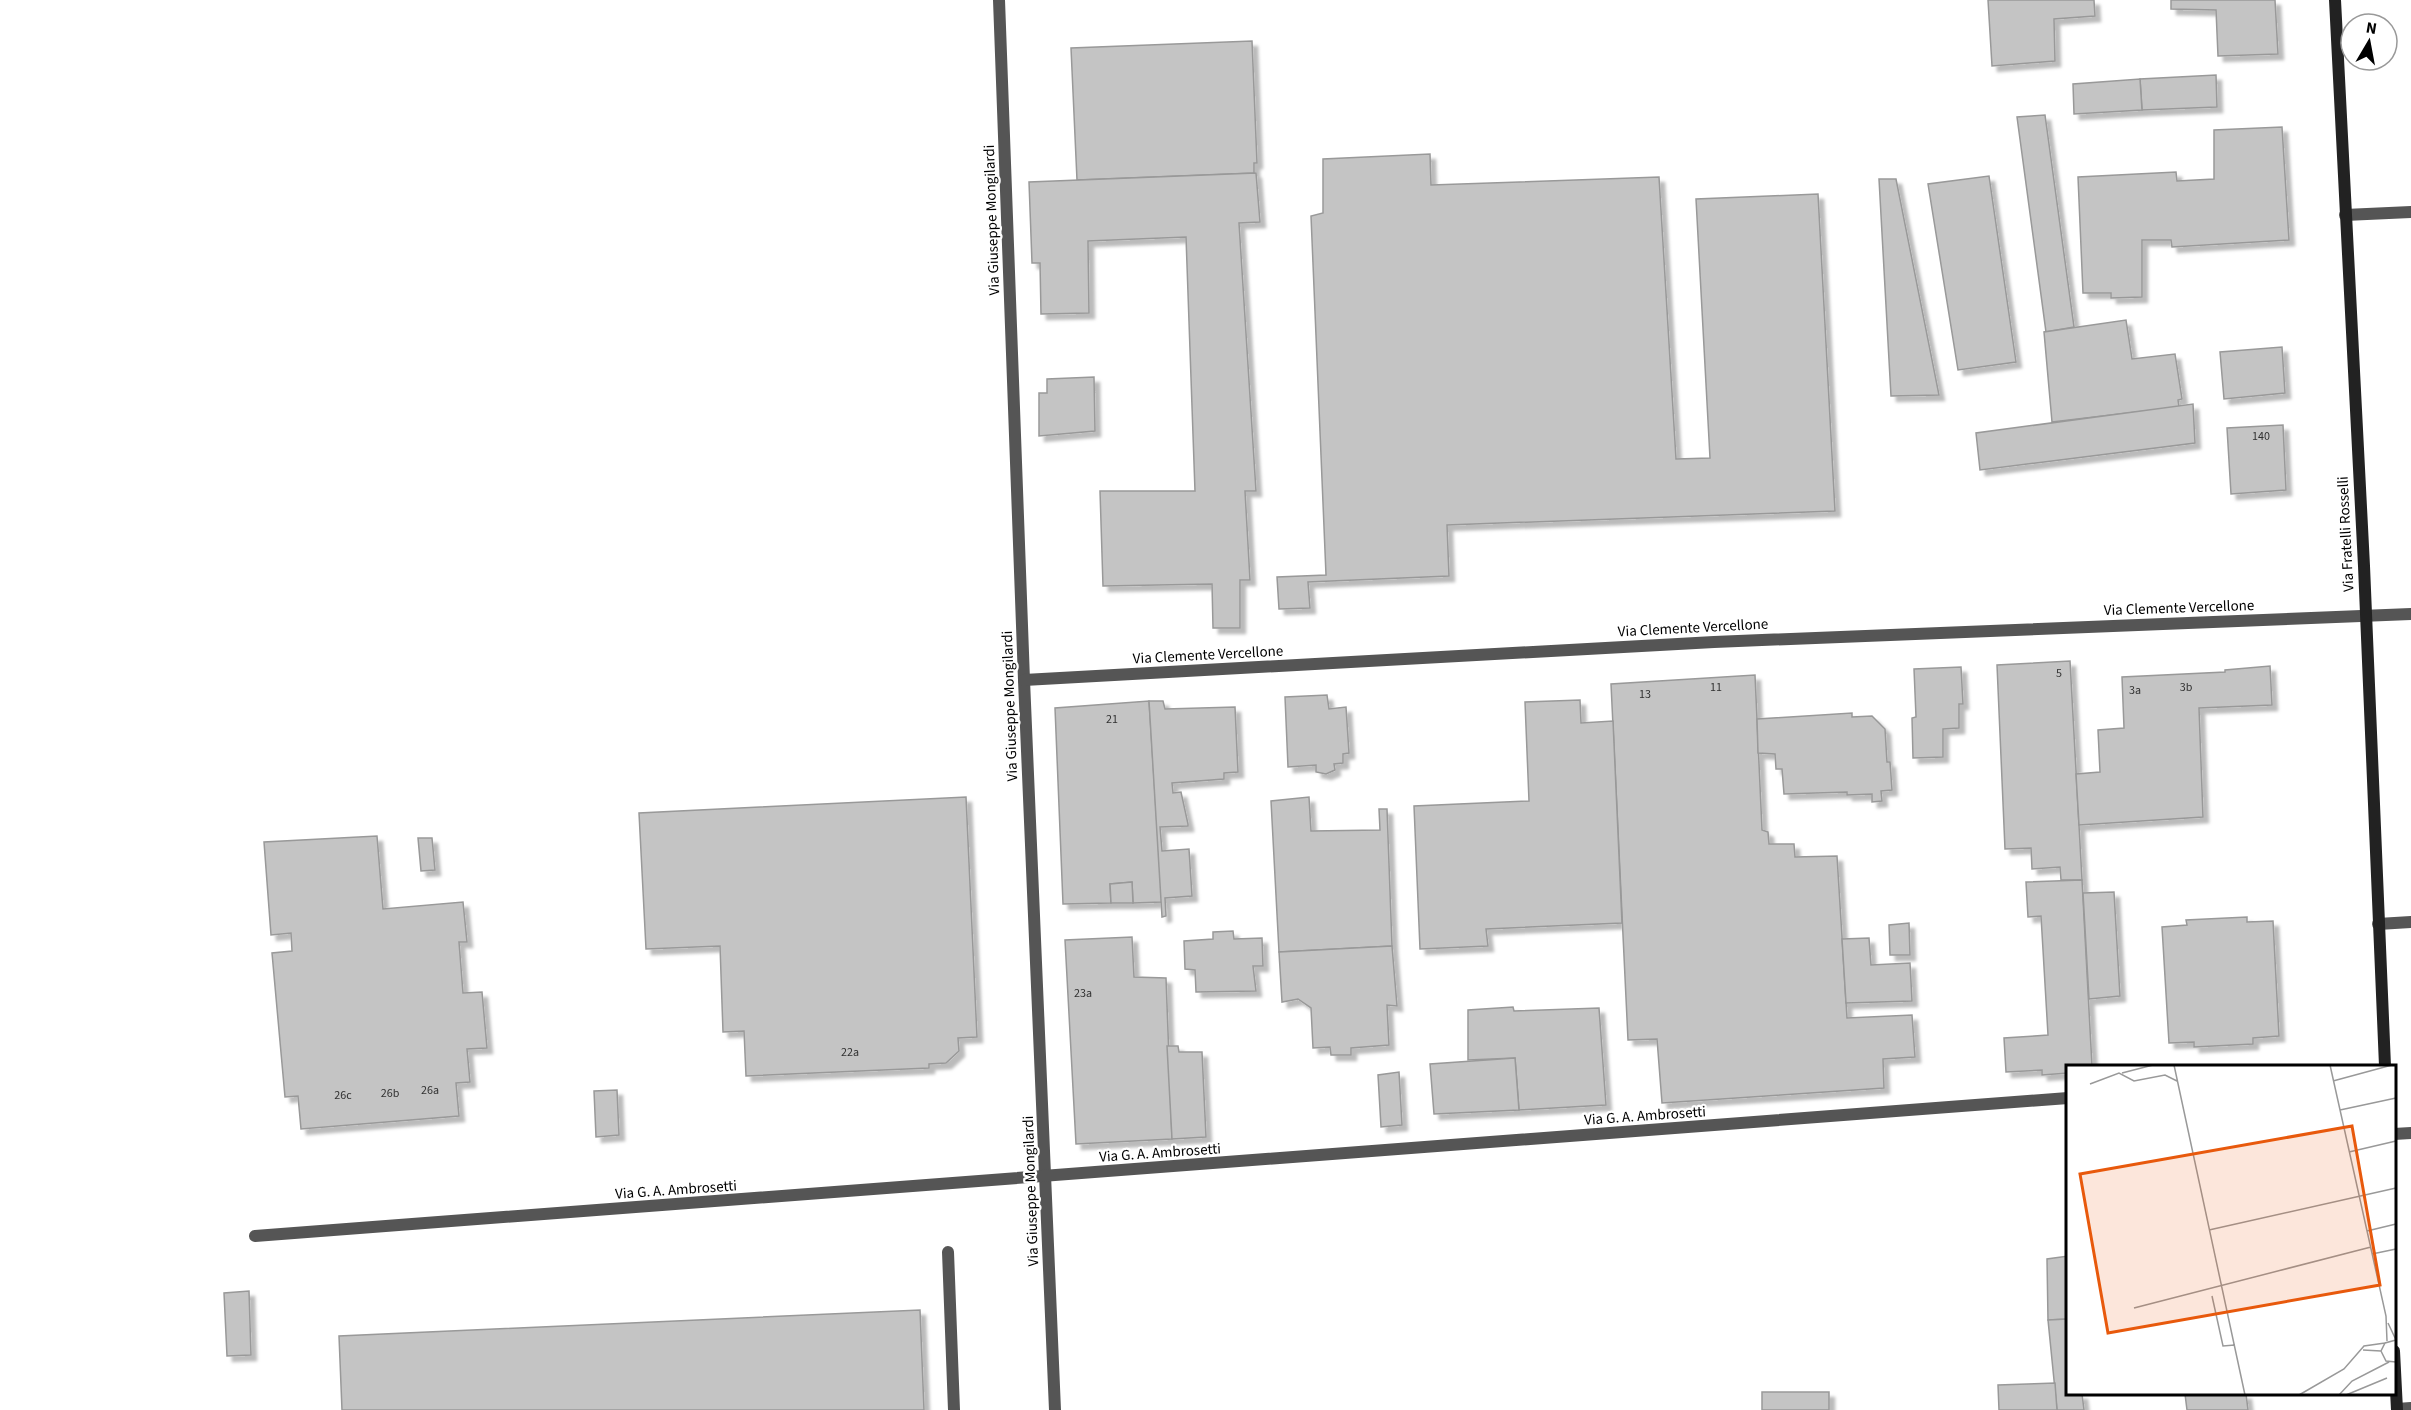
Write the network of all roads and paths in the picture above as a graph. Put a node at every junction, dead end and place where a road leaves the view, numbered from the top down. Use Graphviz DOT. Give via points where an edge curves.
graph roads {
  1 [pos="999,0"];
  2 [pos="2335,0"];
  3 [pos="2411,212"];
  4 [pos="2345,215"];
  5 [pos="2411,614"];
  6 [pos="2365,616"];
  7 [pos="1024,680"];
  8 [pos="2411,922"];
  9 [pos="2378,924"];
  10 [pos="2385,1065"];
  11 [pos="2066,1098"];
  12 [pos="2411,1133"];
  13 [pos="2396,1134"];
  14 [pos="1046,1177"];
  15 [pos="255,1236"];
  16 [pos="948,1252"];
  17 [pos="2396,1390"];
  18 [pos="2411,1408"];
  19 [pos="954,1410"];
  20 [pos="1055,1410"];
  21 [pos="2397,1410"];
  1 -- 7 [label="street, Via Giuseppe Mongilardi"];
  2 -- 4 [label="street, Via Fratelli Rosselli"];
  3 -- 4 [label="street"];
  4 -- 6 [label="street, Via Fratelli Rosselli"];
  5 -- 6 [label="street, Via Clemente Vercellone"];
  6 -- 7 [label="street, Via Clemente Vercellone" via="1714,642"];
  6 -- 9 [label="street, Via Fratelli Rosselli"];
  7 -- 14 [label="street, Via Giuseppe Mongilardi"];
  8 -- 9 [label="street"];
  9 -- 10 [label="street, Via Fratelli Rosselli"];
  11 -- 14 [label="street, Via G. A. Ambrosetti"];
  12 -- 13 [label="street"];
  14 -- 15 [label="street, Via G. A. Ambrosetti"];
  14 -- 20 [label="street, Via Giuseppe Mongilardi"];
  16 -- 19 [label="street"];
  17 -- 21 [label="street"];
  18 -- 21 [label="street"];
}
